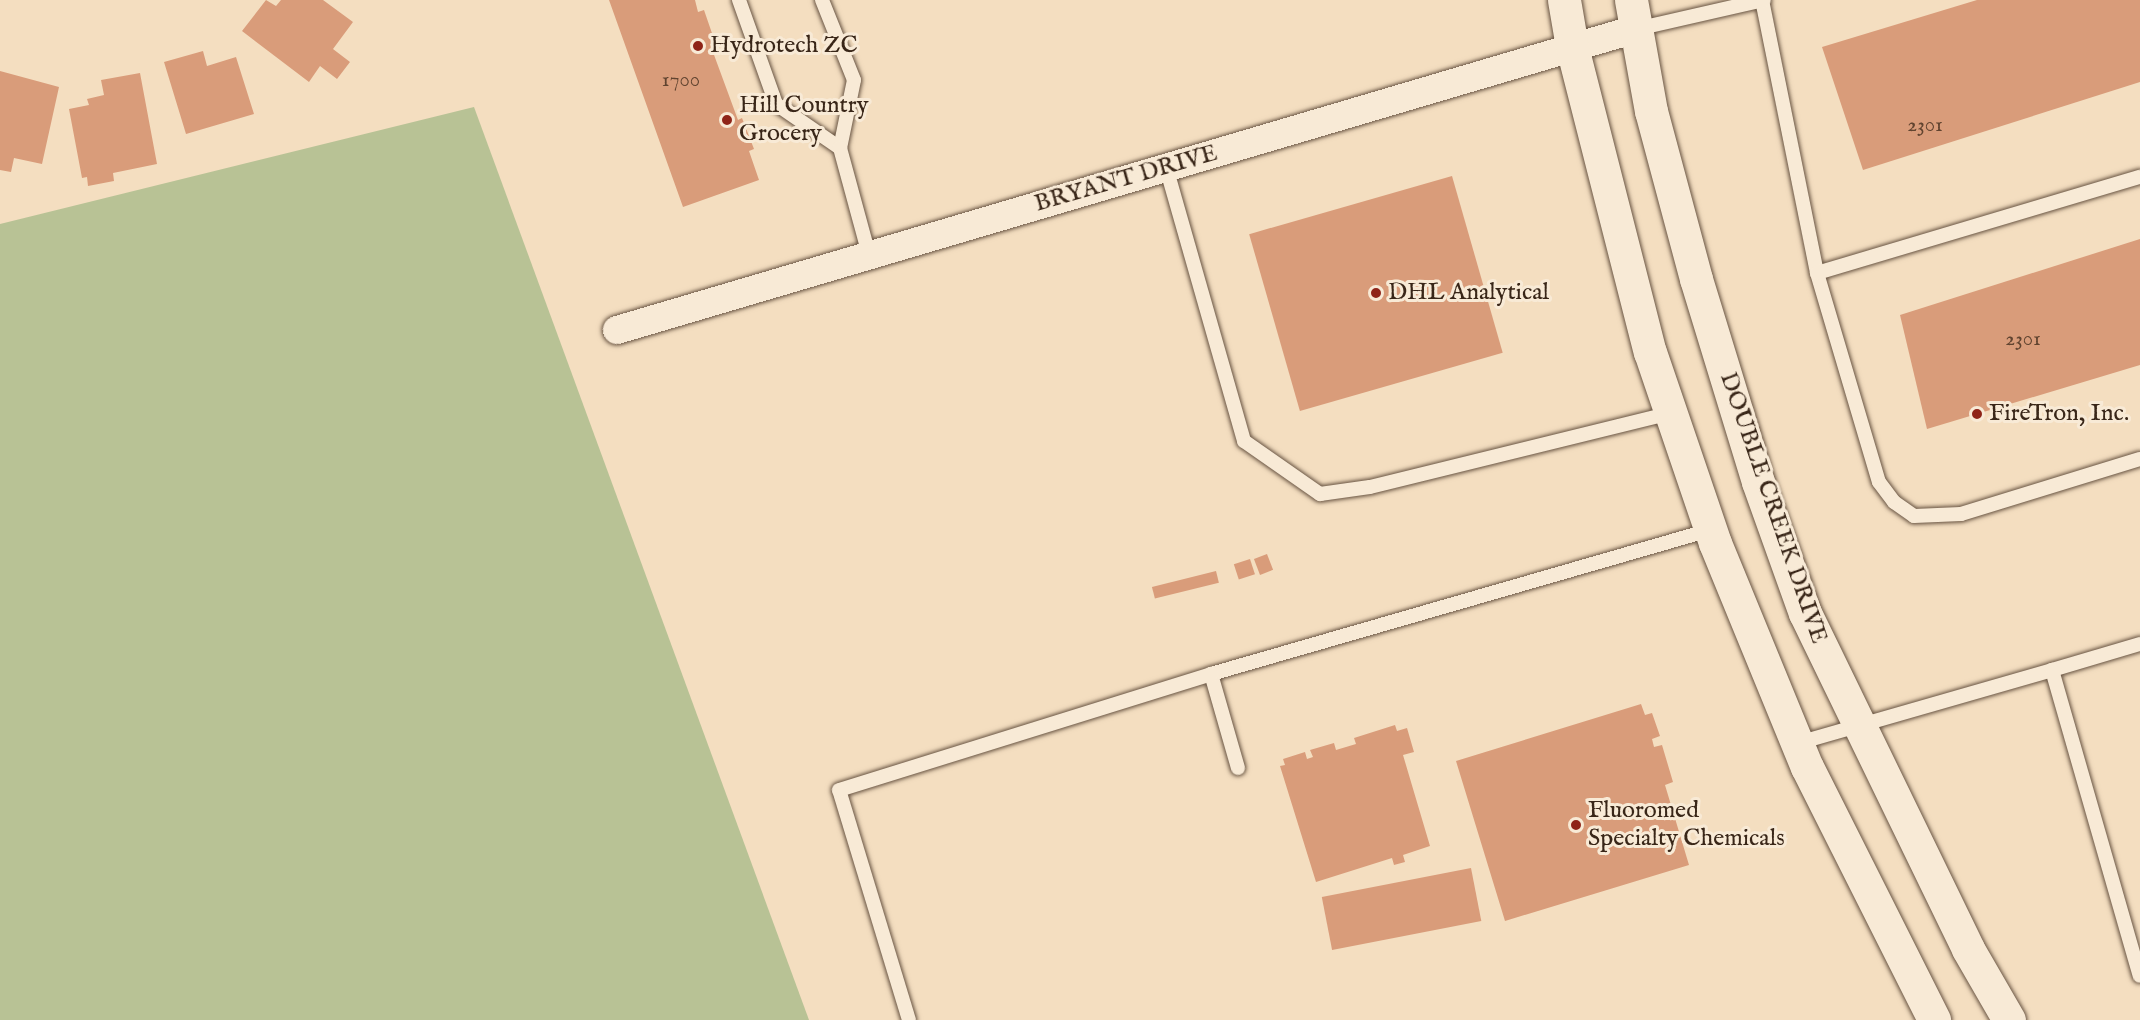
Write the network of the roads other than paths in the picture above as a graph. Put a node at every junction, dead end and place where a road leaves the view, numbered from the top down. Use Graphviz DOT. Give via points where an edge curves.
graph roads {
  1 [pos="739,0"];
  2 [pos="822,0"];
  3 [pos="1564,0"];
  4 [pos="1763,0"];
  5 [pos="1634,14"];
  6 [pos="1572,46"];
  7 [pos="840,148"];
  8 [pos="1166,167"];
  9 [pos="2140,177"];
  10 [pos="869,255"];
  11 [pos="1817,273"];
  12 [pos="617,330"];
  13 [pos="1671,413"];
  14 [pos="2140,459"];
  15 [pos="1710,530"];
  16 [pos="2140,644"];
  17 [pos="2052,670"];
  18 [pos="1210,674"];
  19 [pos="1858,723"];
  20 [pos="1797,743"];
  21 [pos="1238,768"];
  22 [pos="2140,976"];
  23 [pos="909,1020"];
  24 [pos="1934,1020"];
  25 [pos="2009,1020"];
  1 -- 7 [label="lane" via="776,104"];
  2 -- 7 [label="lane" via="854,80"];
  3 -- 6 [label="street"];
  4 -- 5 [label="lane"];
  4 -- 11 [label="lane"];
  5 -- 6 [label="street, BRYANT DRIVE"];
  5 -- 19 [label="street, DOUBLE CREEK DRIVE" via="1651,111 1758,482 1805,613"];
  6 -- 8 [label="street, BRYANT DRIVE"];
  6 -- 13 [label="street" via="1650,351"];
  7 -- 10 [label="lane"];
  8 -- 10 [label="street, BRYANT DRIVE"];
  8 -- 13 [label="lane" via="1244,441 1320,494 1370,487"];
  9 -- 11 [label="lane"];
  10 -- 12 [label="street, BRYANT DRIVE"];
  11 -- 14 [label="lane" via="1879,482 1894,502 1914,516 1961,514"];
  13 -- 15 [label="street"];
  15 -- 18 [label="lane"];
  15 -- 20 [label="street"];
  16 -- 17 [label="lane"];
  17 -- 19 [label="lane"];
  17 -- 22 [label="lane"];
  18 -- 21 [label="lane"];
  18 -- 23 [label="lane" via="839,789"];
  19 -- 20 [label="lane"];
  19 -- 25 [label="street, DOUBLE CREEK DRIVE" via="1968,949"];
  20 -- 24 [label="street"];
}
